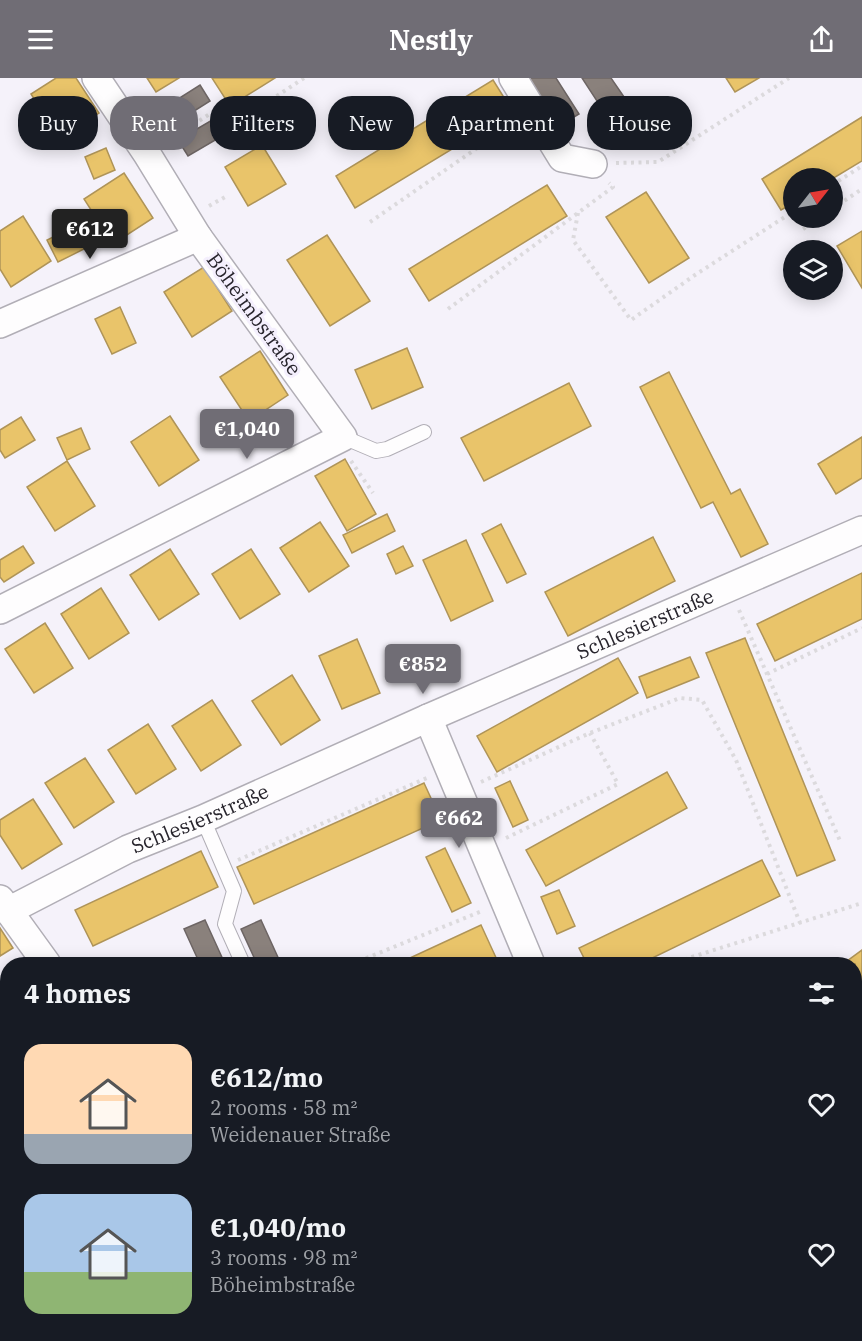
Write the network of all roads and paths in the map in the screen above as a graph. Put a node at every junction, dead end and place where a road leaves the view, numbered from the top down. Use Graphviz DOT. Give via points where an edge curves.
graph roads {
  1 [pos="96,78"];
  2 [pos="304,78"];
  3 [pos="513,78"];
  4 [pos="789,78"];
  5 [pos="524,96"];
  6 [pos="476,150"];
  7 [pos="557,150"];
  8 [pos="147,154"];
  9 [pos="593,164"];
  10 [pos="862,166"];
  11 [pos="843,178"];
  12 [pos="862,189"];
  13 [pos="843,202"];
  14 [pos="578,213"];
  15 [pos="783,217"];
  16 [pos="370,222"];
  17 [pos="198,237"];
  18 [pos="448,309"];
  19 [pos="0,324"];
  20 [pos="424,432"];
  21 [pos="339,439"];
  22 [pos="373,493"];
  23 [pos="862,530"];
  24 [pos="729,587"];
  25 [pos="0,610"];
  26 [pos="862,628"];
  27 [pos="767,674"];
  28 [pos="428,718"];
  29 [pos="590,733"];
  30 [pos="454,780"];
  31 [pos="203,819"];
  32 [pos="841,843"];
  33 [pos="483,849"];
  34 [pos="224,866"];
  35 [pos="505,901"];
  36 [pos="862,903"];
  37 [pos="4,905"];
  38 [pos="800,923"];
  39 [pos="42,957"];
  40 [pos="240,957"];
  41 [pos="369,957"];
  42 [pos="528,957"];
  43 [pos="692,957"];
  1 -- 8 [label="street, Böheimbstraße"];
  2 -- 8 [label="path" via="233,125 219,108"];
  3 -- 5 [label="street"];
  4 -- 9 [label="path" via="658,162"];
  6 -- 16 [label="path"];
  7 -- 9 [label="street" via="562,158"];
  8 -- 17 [label="street, Böheimbstraße"];
  9 -- 14 [label="path" via="613,187"];
  10 -- 11 [label="path"];
  12 -- 13 [label="path"];
  14 -- 15 [label="path" via="573,240 631,320"];
  14 -- 18 [label="path"];
  17 -- 19 [label="street"];
  17 -- 21 [label="street, Böheimbstraße"];
  20 -- 21 [label="lane" via="376,451"];
  21 -- 22 [label="path"];
  21 -- 25 [label="street"];
  23 -- 24 [label="street, Schlesierstraße"];
  24 -- 27 [label="path"];
  24 -- 28 [label="street, Schlesierstraße"];
  26 -- 27 [label="path"];
  27 -- 32 [label="path"];
  28 -- 30 [label="street"];
  28 -- 31 [label="street, Schlesierstraße"];
  29 -- 30 [label="path"];
  29 -- 33 [label="path" via="618,784"];
  29 -- 38 [label="path" via="680,698 702,700 736,760"];
  30 -- 33 [label="street"];
  30 -- 34 [label="path"];
  31 -- 34 [label="lane"];
  31 -- 37 [label="street, Schlesierstraße"];
  33 -- 35 [label="street"];
  34 -- 40 [label="lane" via="234,891 225,924"];
  35 -- 41 [label="path"];
  35 -- 42 [label="street"];
  36 -- 38 [label="path"];
  37 -- 39 [label="street"];
  38 -- 43 [label="path"];
}
